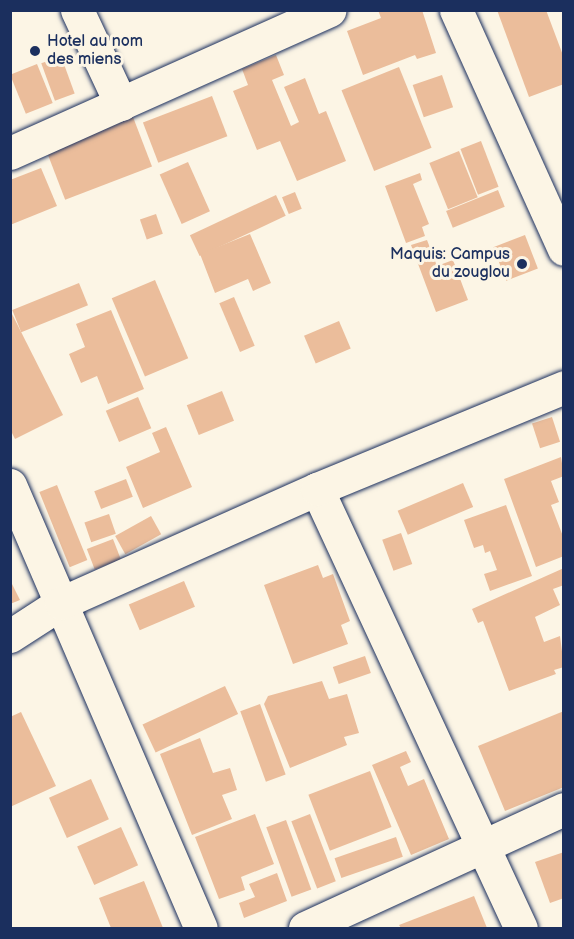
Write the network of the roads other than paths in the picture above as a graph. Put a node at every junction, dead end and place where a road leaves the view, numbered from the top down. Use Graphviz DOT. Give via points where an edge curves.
graph roads {
  1 [pos="77,10"];
  2 [pos="328,10"];
  3 [pos="456,10"];
  4 [pos="121,104"];
  5 [pos="10,153"];
  6 [pos="564,249"];
  7 [pos="564,387"];
  8 [pos="10,485"];
  9 [pos="317,489"];
  10 [pos="60,603"];
  11 [pos="10,636"];
  12 [pos="564,809"];
  13 [pos="483,848"];
  14 [pos="201,928"];
  15 [pos="305,928"];
  16 [pos="520,928"];
  1 -- 4 [label="street"];
  2 -- 4 [label="street"];
  3 -- 6 [label="street"];
  4 -- 5 [label="street"];
  7 -- 9 [label="street"];
  8 -- 10 [label="street"];
  9 -- 10 [label="street"];
  9 -- 13 [label="street"];
  10 -- 11 [label="street"];
  10 -- 14 [label="street"];
  12 -- 13 [label="street"];
  13 -- 15 [label="street"];
  13 -- 16 [label="street"];
}
